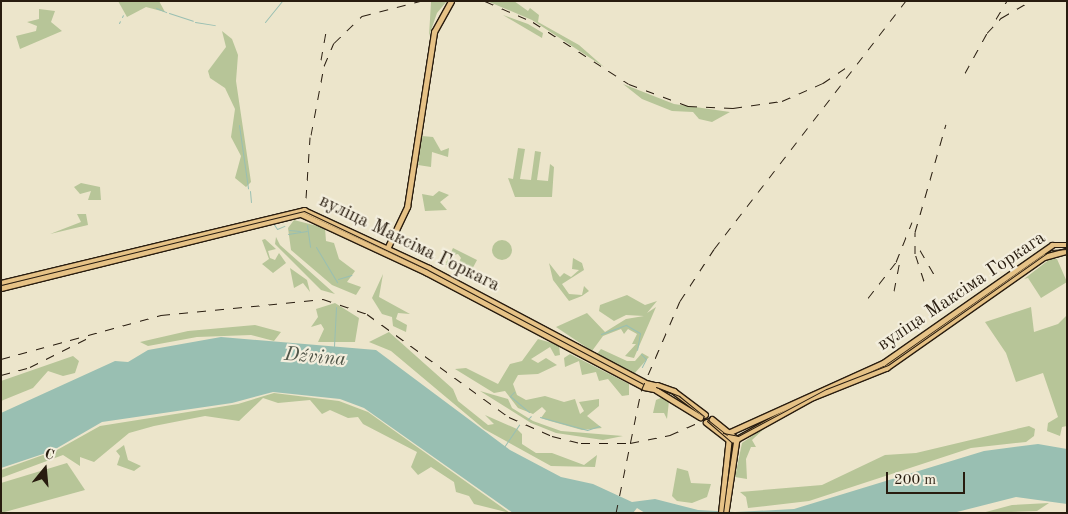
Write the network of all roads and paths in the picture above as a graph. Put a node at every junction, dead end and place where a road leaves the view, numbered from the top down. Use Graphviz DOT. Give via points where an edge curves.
graph roads {
  1 [pos="451,1"];
  2 [pos="260,220"];
  3 [pos="1067,245"];
  4 [pos="1060,247"];
  5 [pos="386,250"];
  6 [pos="1067,250"];
  7 [pos="1,283"];
  8 [pos="1,288"];
  9 [pos="655,387"];
  10 [pos="706,414"];
  11 [pos="700,417"];
  12 [pos="712,419"];
  13 [pos="706,422"];
  14 [pos="730,432"];
  15 [pos="737,439"];
  16 [pos="729,440"];
  17 [pos="725,500"];
  18 [pos="721,513"];
  19 [pos="726,513"];
  1 -- 5 [label="main road" via="434,32 407,207"];
  2 -- 5 [label="main road, вуліца Максіма Горкага" via="281,215 309,216"];
  2 -- 7 [label="main road, вуліца Максіма Горкага"];
  2 -- 8 [label="main road, вуліца Максіма Горкага"];
  3 -- 4 [label="main road"];
  4 -- 6 [label="main road"];
  4 -- 14 [label="main road, вуліца Максіма Горкага" via="883,363"];
  4 -- 15 [label="main road, вуліца Максіма Горкага" via="886,368 814,397"];
  5 -- 9 [label="main road, вуліца Максіма Горкага"];
  9 -- 10 [label="main road, вуліца Максіма Горкага" via="674,391"];
  9 -- 11 [label="main road, вуліца Максіма Горкага"];
  12 -- 14 [label="main road"];
  13 -- 16 [label="main road"];
  14 -- 15 [label="main road"];
  14 -- 16 [label="main road"];
  15 -- 16 [label="main road, вуліца Максіма Горкага"];
  15 -- 17 [label="main road"];
  16 -- 17 [label="main road"];
  17 -- 18 [label="main road"];
  17 -- 19 [label="main road"];
}
